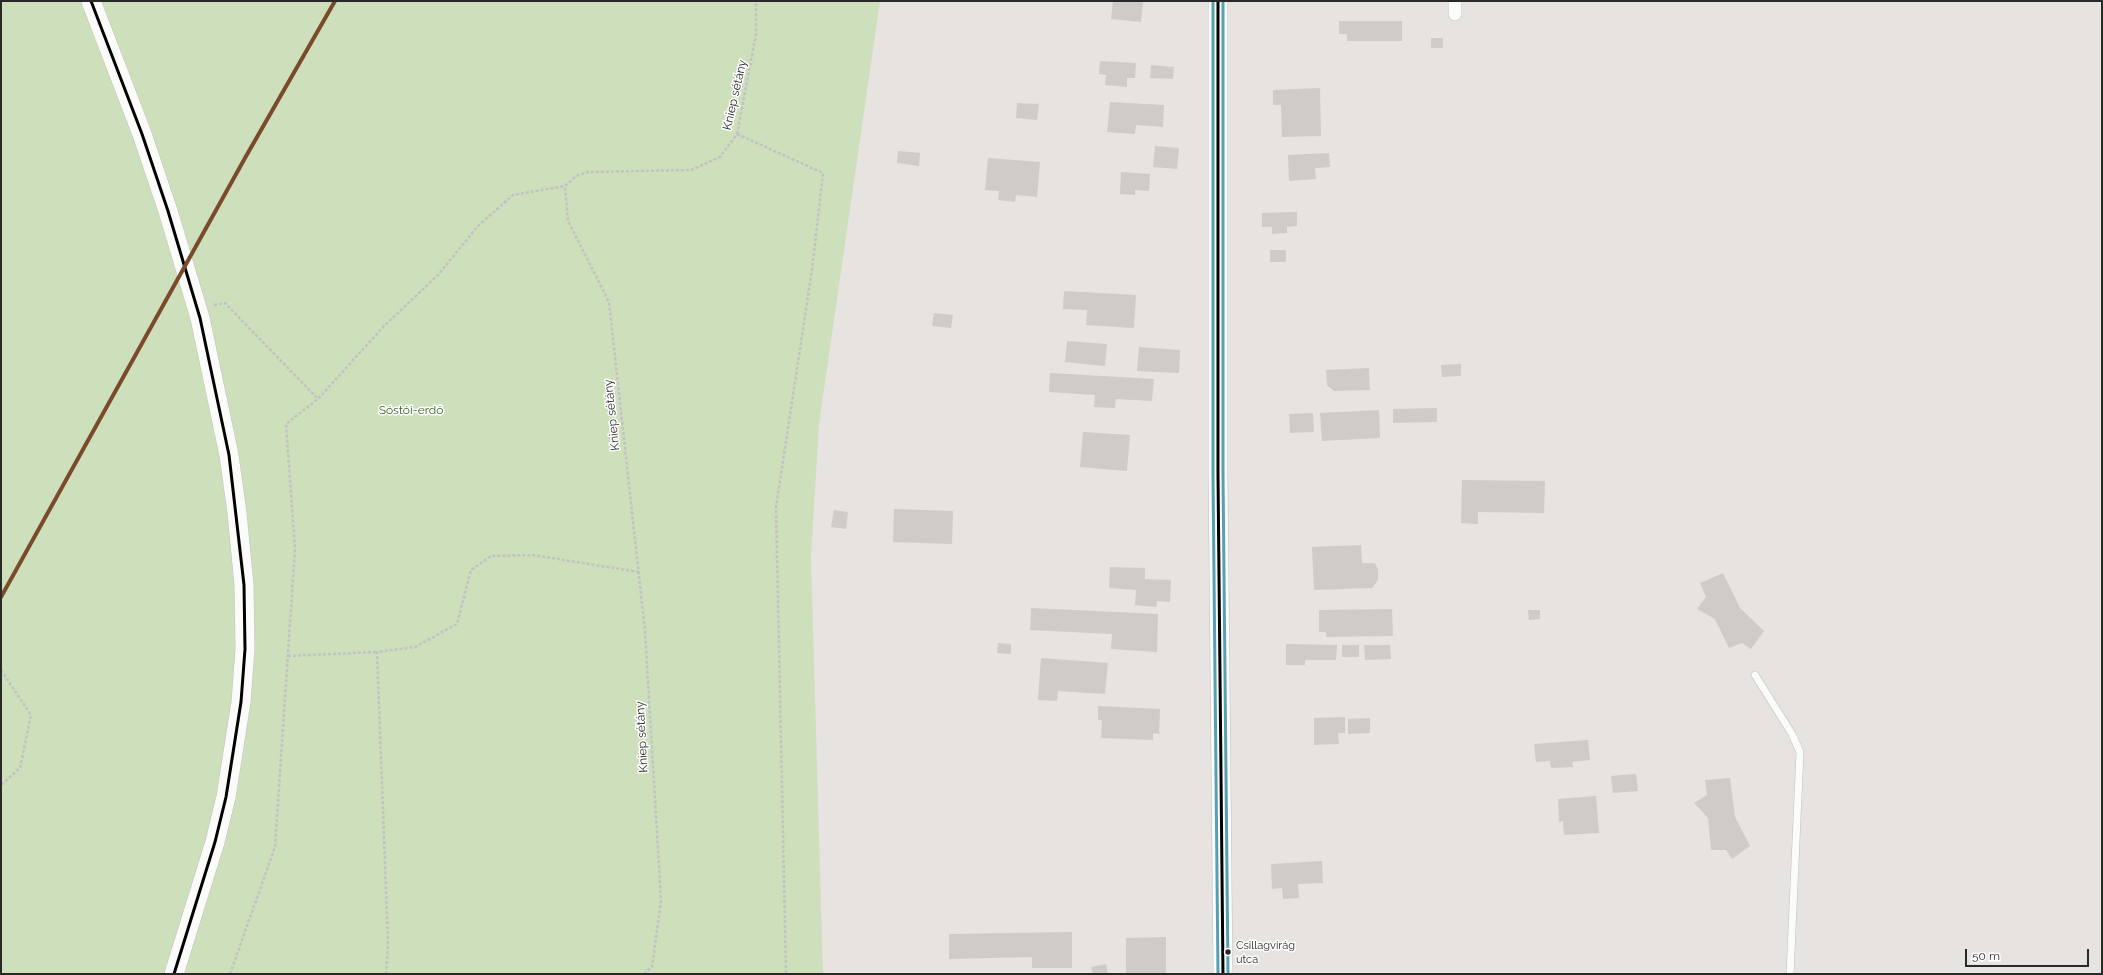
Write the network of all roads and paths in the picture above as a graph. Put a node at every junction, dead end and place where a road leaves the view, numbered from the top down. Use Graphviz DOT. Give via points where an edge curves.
graph roads {
  1 [pos="91,1"];
  2 [pos="756,1"];
  3 [pos="1218,1"];
  4 [pos="1455,1"];
  5 [pos="1455,14"];
  6 [pos="737,134"];
  7 [pos="565,186"];
  8 [pos="224,302"];
  9 [pos="318,400"];
  10 [pos="639,572"];
  11 [pos="377,652"];
  12 [pos="288,656"];
  13 [pos="1,670"];
  14 [pos="1755,675"];
  15 [pos="1,785"];
  16 [pos="174,974"];
  17 [pos="230,974"];
  18 [pos="386,974"];
  19 [pos="644,974"];
  20 [pos="786,974"];
  21 [pos="1223,974"];
  22 [pos="1790,974"];
  1 -- 16 [label="main road" via="142,134 200,318 229,455 244,585 245,649 241,702 226,797 215,842"];
  2 -- 6 [label="path, Kniep sétány" via="756,34"];
  3 -- 21 [label="main road" via="1218,475"];
  4 -- 5 [label="street"];
  6 -- 7 [label="path, Kniep sétány" via="720,157 691,170 588,172 576,176"];
  6 -- 20 [label="path" via="823,172 812,270 776,507"];
  7 -- 9 [label="path" via="513,195 507,200 478,226 438,275 384,326"];
  7 -- 10 [label="path, Kniep sétány" via="568,221 609,302"];
  8 -- 9 [label="path"];
  9 -- 12 [label="path" via="286,424 295,549"];
  10 -- 11 [label="path" via="533,555 491,556 471,570 457,624 415,648"];
  10 -- 19 [label="path, Kniep sétány" via="645,631 661,900 652,967"];
  11 -- 12 [label="path"];
  11 -- 18 [label="path" via="388,944"];
  12 -- 17 [label="path" via="275,847"];
  13 -- 15 [label="path" via="30,715 20,768"];
  14 -- 22 [label="lane" via="1792,734 1800,752"];
}
